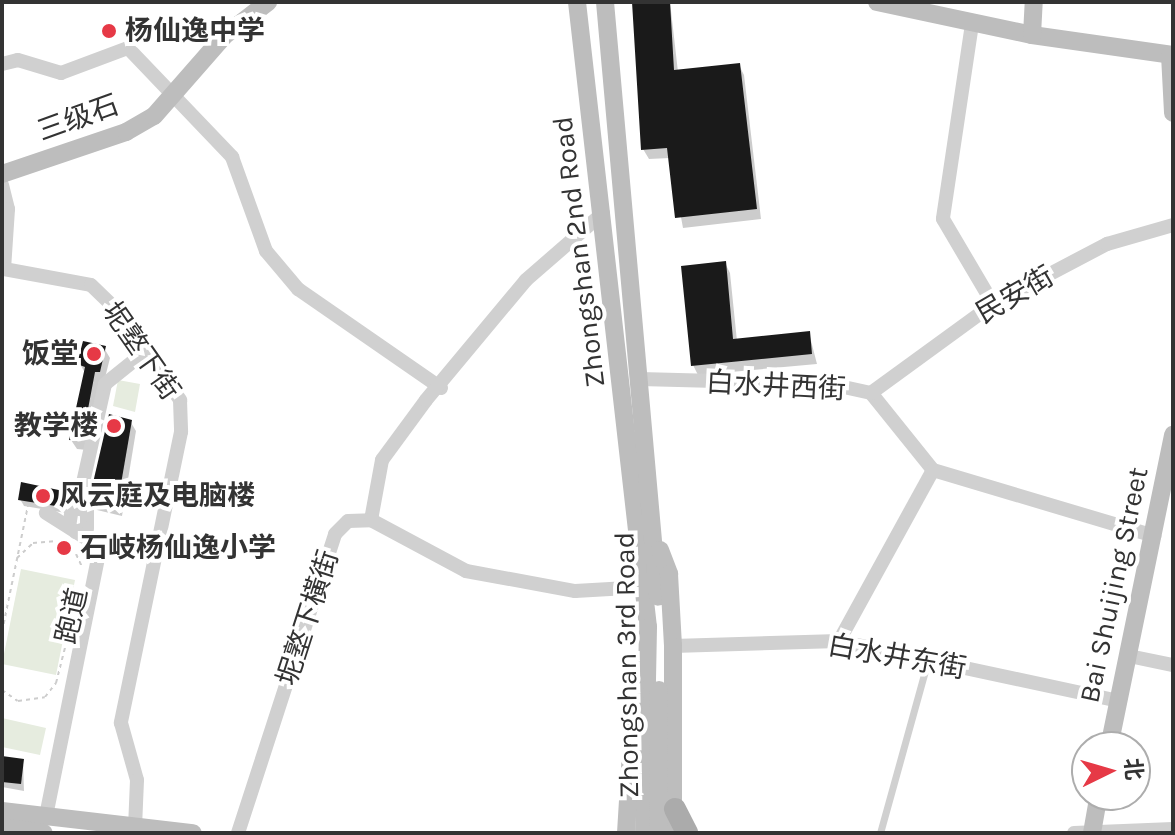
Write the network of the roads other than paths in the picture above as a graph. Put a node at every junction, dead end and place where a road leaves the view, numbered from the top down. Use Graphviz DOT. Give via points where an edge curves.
graph roads {
  1 [pos="268,2"];
  2 [pos="577,2"];
  3 [pos="605,2"];
  4 [pos="877,2"];
  5 [pos="1034,2"];
  6 [pos="972,24"];
  7 [pos="1032,35"];
  8 [pos="1172,55"];
  9 [pos="2,64"];
  10 [pos="173,95"];
  11 [pos="1173,113"];
  12 [pos="2,174"];
  13 [pos="2,185"];
  14 [pos="603,213"];
  15 [pos="1173,225"];
  16 [pos="993,304"];
  17 [pos="146,351"];
  18 [pos="640,379"];
  19 [pos="441,388"];
  20 [pos="871,393"];
  21 [pos="1173,434"];
  22 [pos="933,470"];
  23 [pos="644,495"];
  24 [pos="46,513"];
  25 [pos="371,520"];
  26 [pos="72,530"];
  27 [pos="654,533"];
  28 [pos="1154,536"];
  29 [pos="645,587"];
  30 [pos="648,627"];
  31 [pos="839,641"];
  32 [pos="673,646"];
  33 [pos="1129,656"];
  34 [pos="928,660"];
  35 [pos="1173,665"];
  36 [pos="1118,701"];
  37 [pos="1112,731"];
  38 [pos="628,806"];
  39 [pos="675,809"];
  40 [pos="2,811"];
  41 [pos="1093,811"];
  42 [pos="45,825"];
  43 [pos="2,827"];
  44 [pos="135,828"];
  45 [pos="1173,829"];
  46 [pos="1086,832"];
  47 [pos="193,833"];
  48 [pos="238,833"];
  49 [pos="616,833"];
  50 [pos="626,833"];
  51 [pos="644,833"];
  52 [pos="658,833"];
  53 [pos="673,833"];
  54 [pos="687,833"];
  55 [pos="880,833"];
  1 -- 10 [label="main road, 三级石" via="224,36"];
  2 -- 14 [label="main road, Zhongshan 2nd Road"];
  3 -- 18 [label="main road"];
  4 -- 6 [label="main road"];
  5 -- 7 [label="main road"];
  6 -- 7 [label="main road"];
  6 -- 16 [label="street" via="943,219"];
  7 -- 8 [label="main road"];
  8 -- 11 [label="main road"];
  9 -- 10 [label="street" via="18,60 61,73 128,48"];
  10 -- 12 [label="main road, 三级石" via="154,116 126,132"];
  10 -- 19 [label="street" via="232,157 266,251 298,289"];
  13 -- 17 [label="street, 坭墪下街" via="8,209 4,269 91,285 123,316"];
  14 -- 19 [label="street" via="526,280"];
  14 -- 23 [label="main road, Zhongshan 2nd Road"];
  15 -- 16 [label="street, 民安街" via="1107,244"];
  16 -- 20 [label="street, 民安街"];
  17 -- 26 [label="street" via="105,384 78,505 90,516 87,528"];
  17 -- 44 [label="street, 坭墪下街" via="180,400 181,432 121,723 137,780"];
  18 -- 20 [label="street, 白水井西街" via="830,384"];
  18 -- 23 [label="main road"];
  19 -- 25 [label="street" via="382,460"];
  20 -- 22 [label="street, 白水井西街"];
  21 -- 28 [label="main road, Bai Shuijing Street"];
  22 -- 28 [label="street"];
  22 -- 31 [label="street"];
  23 -- 27 [label="main road, Zhongshan 3rd Road"];
  23 -- 29 [label="main road, Zhongshan 3rd Road"];
  24 -- 26 [label="street"];
  25 -- 29 [label="street" via="466,571 575,591"];
  25 -- 48 [label="street, 坭墪下橫街" via="348,521 335,534"];
  26 -- 42 [label="street" via="100,547"];
  27 -- 32 [label="main road" via="669,574"];
  27 -- 52 [label="main road, Zhongshan 3rd Road"];
  28 -- 33 [label="main road, Bai Shuijing Street"];
  29 -- 30 [label="main road, Zhongshan 3rd Road"];
  30 -- 38 [label="main road" via="636,657"];
  30 -- 51 [label="main road, Zhongshan 3rd Road"];
  31 -- 32 [label="street, 白水井东街"];
  31 -- 34 [label="street, 白水井东街"];
  32 -- 39 [label="main road"];
  33 -- 35 [label="street"];
  33 -- 36 [label="main road, Bai Shuijing Street"];
  34 -- 36 [label="street, 白水井东街"];
  34 -- 55 [label="lane"];
  36 -- 37 [label="main road, Bai Shuijing Street"];
  38 -- 49 [label="main road"];
  38 -- 50 [label="main road"];
  39 -- 53 [label="main road"];
  39 -- 54 [label="main road"];
  40 -- 42 [label="main road"];
  41 -- 46 [label="main road"];
  42 -- 43 [label="main road"];
  42 -- 44 [label="main road"];
  44 -- 47 [label="main road"];
  45 -- 46 [label="street"];
}
